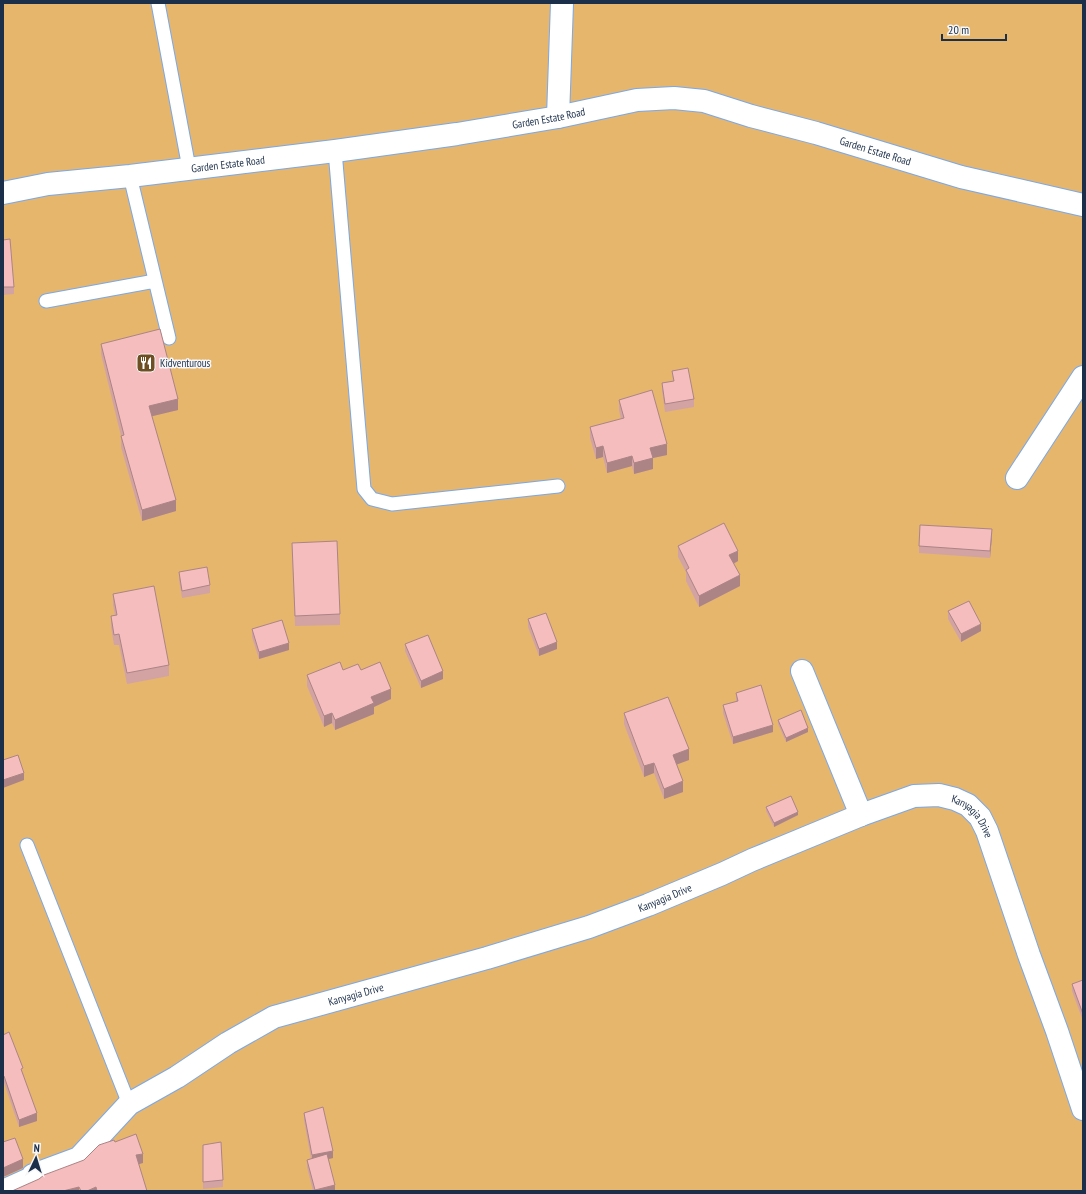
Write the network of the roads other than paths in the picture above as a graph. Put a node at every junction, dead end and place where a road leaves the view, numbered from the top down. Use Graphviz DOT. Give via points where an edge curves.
graph roads {
  1 [pos="158,3"];
  2 [pos="562,3"];
  3 [pos="558,117"];
  4 [pos="335,151"];
  5 [pos="189,168"];
  6 [pos="130,176"];
  7 [pos="3,193"];
  8 [pos="1083,205"];
  9 [pos="155,281"];
  10 [pos="46,301"];
  11 [pos="170,338"];
  12 [pos="1083,377"];
  13 [pos="1018,478"];
  14 [pos="558,486"];
  15 [pos="802,671"];
  16 [pos="860,815"];
  17 [pos="27,845"];
  18 [pos="129,1104"];
  19 [pos="1083,1109"];
  20 [pos="4,1191"];
  1 -- 5 [label="lane"];
  2 -- 3 [label="street"];
  3 -- 4 [label="street, Garden Estate Road"];
  3 -- 8 [label="street, Garden Estate Road" via="637,100 674,98 704,101 961,177"];
  4 -- 5 [label="street, Garden Estate Road"];
  4 -- 14 [label="lane" via="364,489 372,499 392,504"];
  5 -- 6 [label="street, Garden Estate Road"];
  6 -- 7 [label="street, Garden Estate Road" via="48,184"];
  6 -- 9 [label="lane"];
  9 -- 10 [label="lane"];
  9 -- 11 [label="lane"];
  12 -- 13 [label="street"];
  15 -- 16 [label="street"];
  16 -- 18 [label="street, Kanyagia Drive" via="648,905 589,927 274,1017"];
  16 -- 19 [label="street, Kanyagia Drive" via="914,796 939,795 968,804 980,817"];
  17 -- 18 [label="lane"];
  18 -- 20 [label="street, Kanyagia Drive" via="80,1158 33,1175 34,1177"];
}
